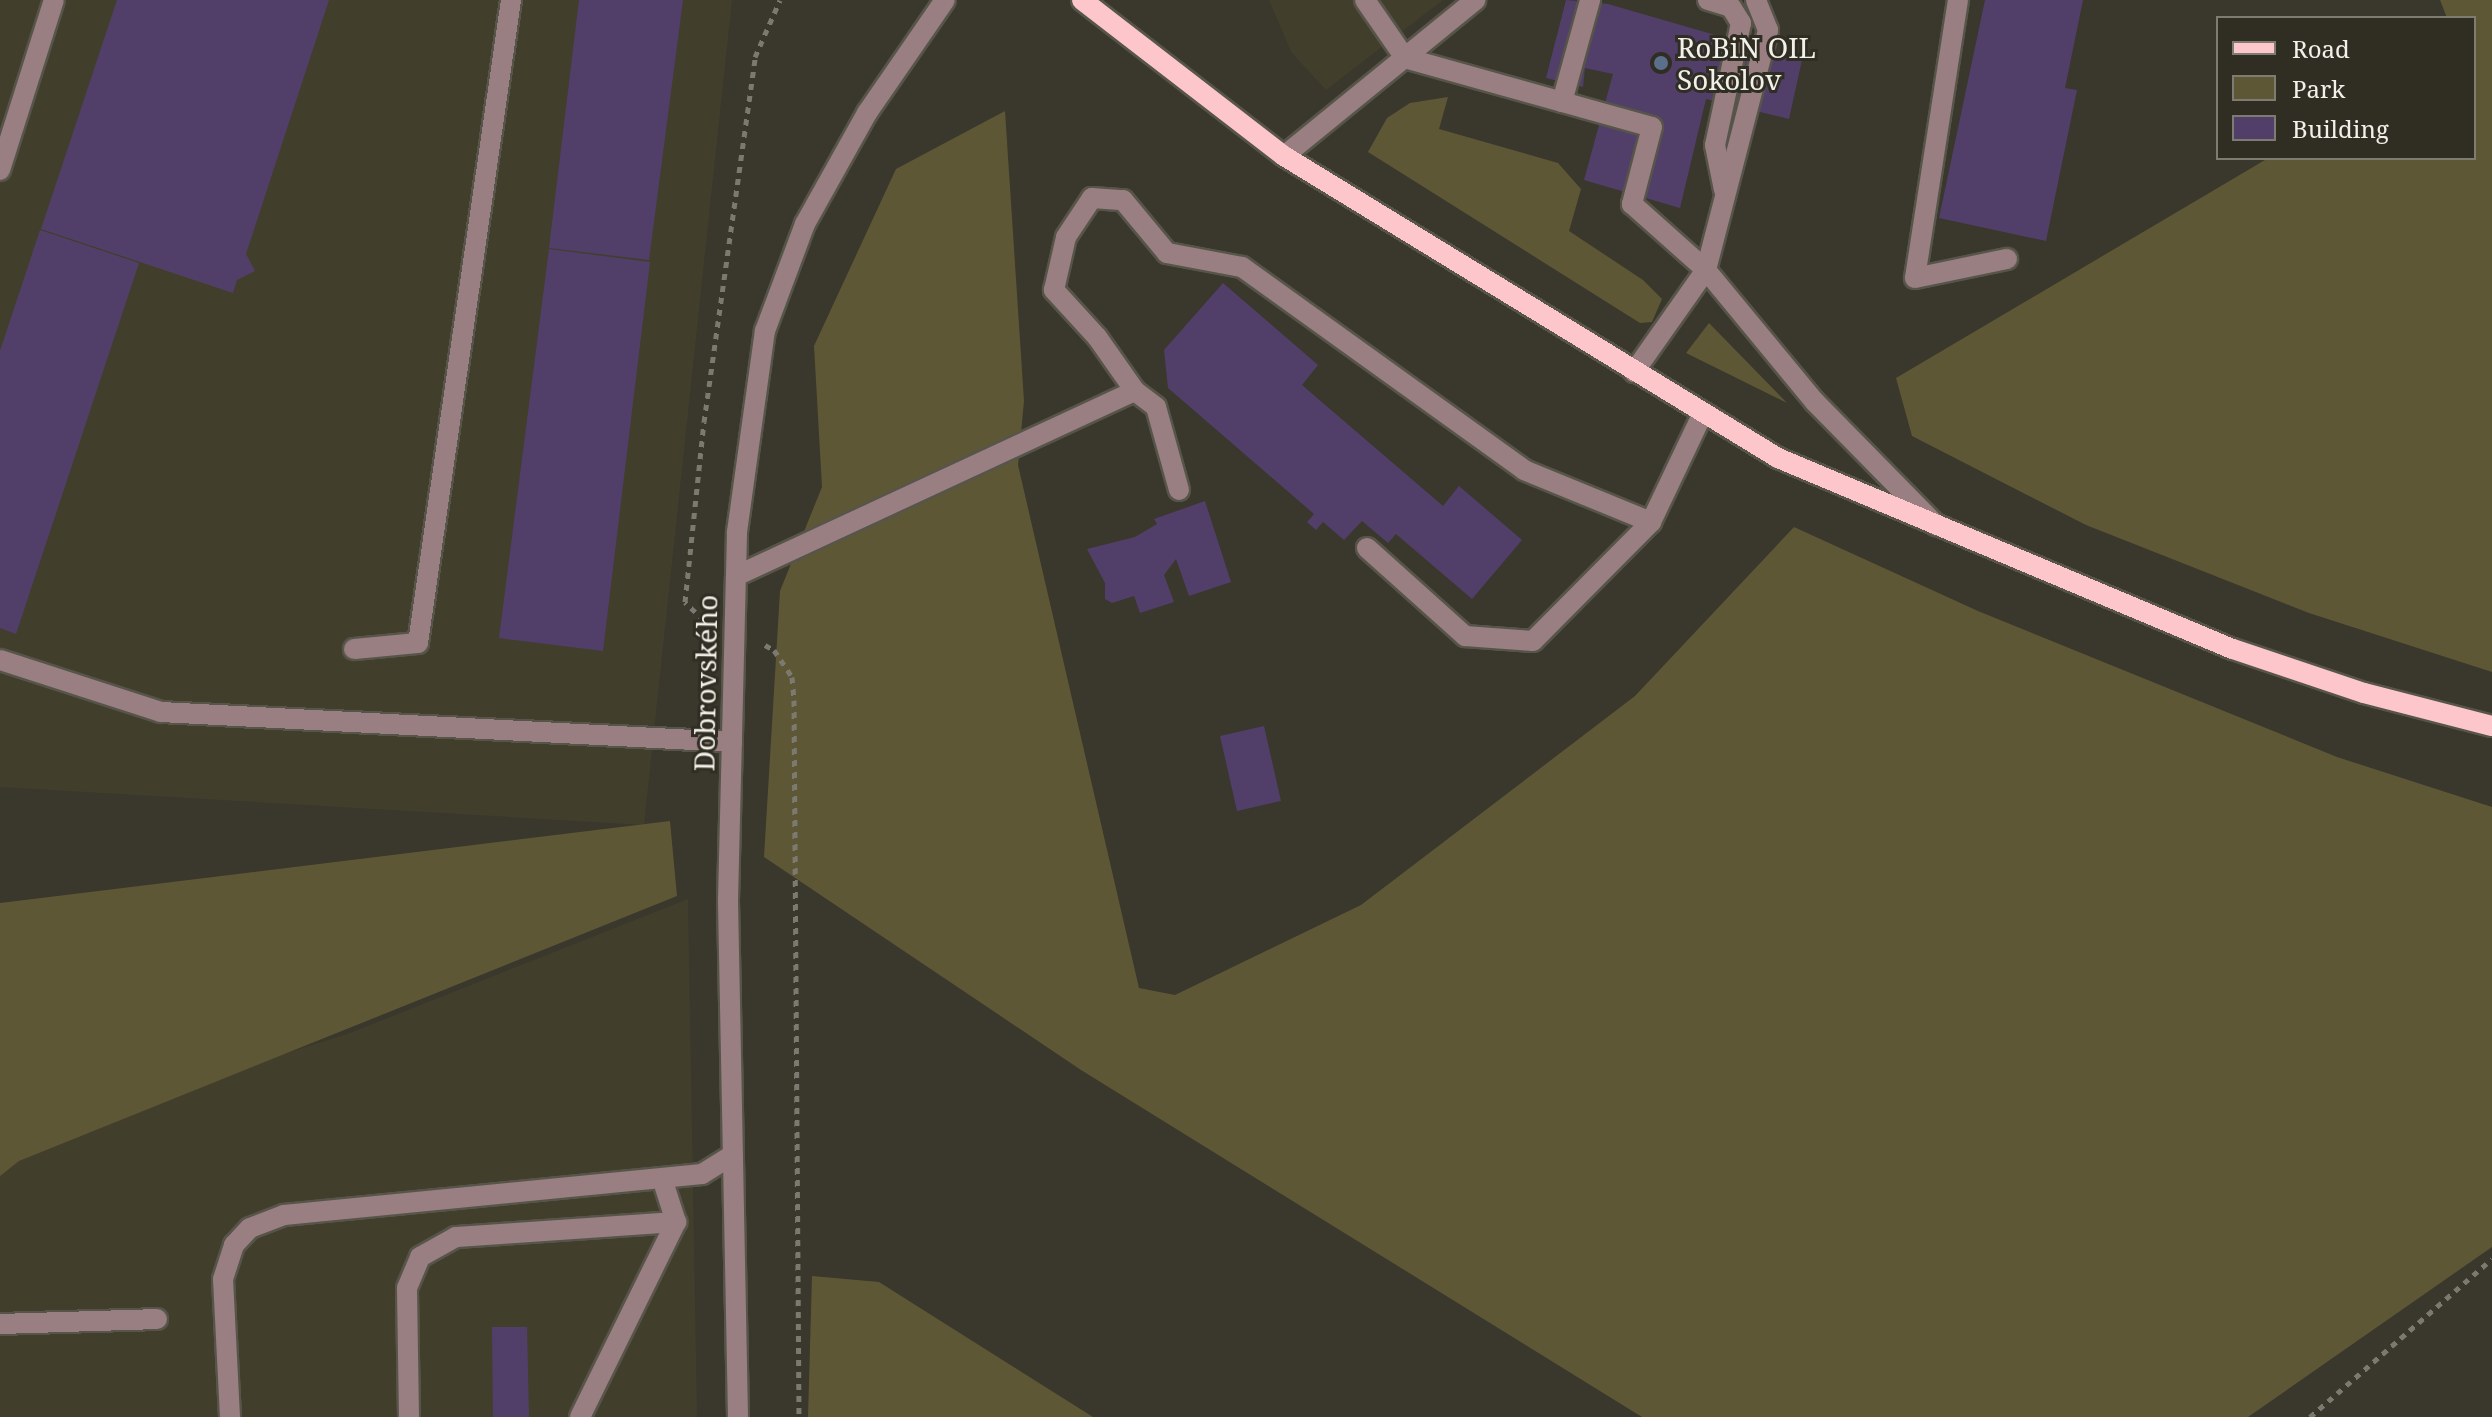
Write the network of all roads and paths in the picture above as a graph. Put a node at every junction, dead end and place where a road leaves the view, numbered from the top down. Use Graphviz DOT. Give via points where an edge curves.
graph roads {
  1 [pos="54,0"];
  2 [pos="511,0"];
  3 [pos="945,0"];
  4 [pos="1082,0"];
  5 [pos="1365,0"];
  6 [pos="1475,0"];
  7 [pos="1590,0"];
  8 [pos="1708,0"];
  9 [pos="1756,0"];
  10 [pos="1958,0"];
  11 [pos="1405,58"];
  12 [pos="1562,102"];
  13 [pos="1284,156"];
  14 [pos="0,168"];
  15 [pos="1725,198"];
  16 [pos="2007,259"];
  17 [pos="1706,270"];
  18 [pos="1634,372"];
  19 [pos="1135,391"];
  20 [pos="1703,413"];
  21 [pos="1179,490"];
  22 [pos="1651,522"];
  23 [pos="1939,528"];
  24 [pos="1367,548"];
  25 [pos="736,576"];
  26 [pos="354,649"];
  27 [pos="0,660"];
  28 [pos="2492,726"];
  29 [pos="732,742"];
  30 [pos="733,1155"];
  31 [pos="662,1178"];
  32 [pos="676,1222"];
  33 [pos="2492,1259"];
  34 [pos="157,1319"];
  35 [pos="0,1324"];
  36 [pos="230,1417"];
  37 [pos="409,1417"];
  38 [pos="580,1417"];
  39 [pos="738,1417"];
  40 [pos="2310,1417"];
  1 -- 14 [label="street"];
  2 -- 26 [label="street" via="418,643"];
  3 -- 25 [label="street, Dobrovského" via="867,113 805,224 765,331 737,532"];
  4 -- 13 [label="main road"];
  5 -- 11 [label="street"];
  6 -- 11 [label="street"];
  7 -- 12 [label="street"];
  8 -- 15 [label="street" via="1731,7 1741,23 1715,145"];
  9 -- 15 [label="street" via="1768,30"];
  10 -- 16 [label="street" via="1915,278"];
  11 -- 12 [label="street"];
  11 -- 13 [label="street"];
  12 -- 17 [label="street" via="1652,127 1632,204"];
  13 -- 18 [label="main road"];
  15 -- 17 [label="street"];
  17 -- 18 [label="street"];
  17 -- 23 [label="street" via="1815,402"];
  18 -- 20 [label="main road"];
  19 -- 21 [label="street" via="1156,407"];
  19 -- 22 [label="street" via="1097,337 1054,290 1066,237 1092,198 1123,200 1167,253 1242,267 1524,470"];
  19 -- 25 [label="street"];
  20 -- 22 [label="street"];
  20 -- 23 [label="main road" via="1778,458"];
  22 -- 24 [label="street" via="1533,641 1465,636"];
  23 -- 28 [label="main road" via="2233,649 2364,693"];
  25 -- 29 [label="street, Dobrovského"];
  27 -- 29 [label="street" via="161,712"];
  29 -- 30 [label="street, Dobrovského" via="728,900"];
  30 -- 31 [label="street" via="702,1174"];
  30 -- 39 [label="street, Dobrovského"];
  31 -- 32 [label="street"];
  31 -- 36 [label="street" via="284,1215 250,1228 234,1245 223,1279"];
  32 -- 37 [label="street" via="456,1237 420,1257 407,1288"];
  32 -- 38 [label="street"];
  33 -- 40 [label="path"];
  34 -- 35 [label="street"];
}
